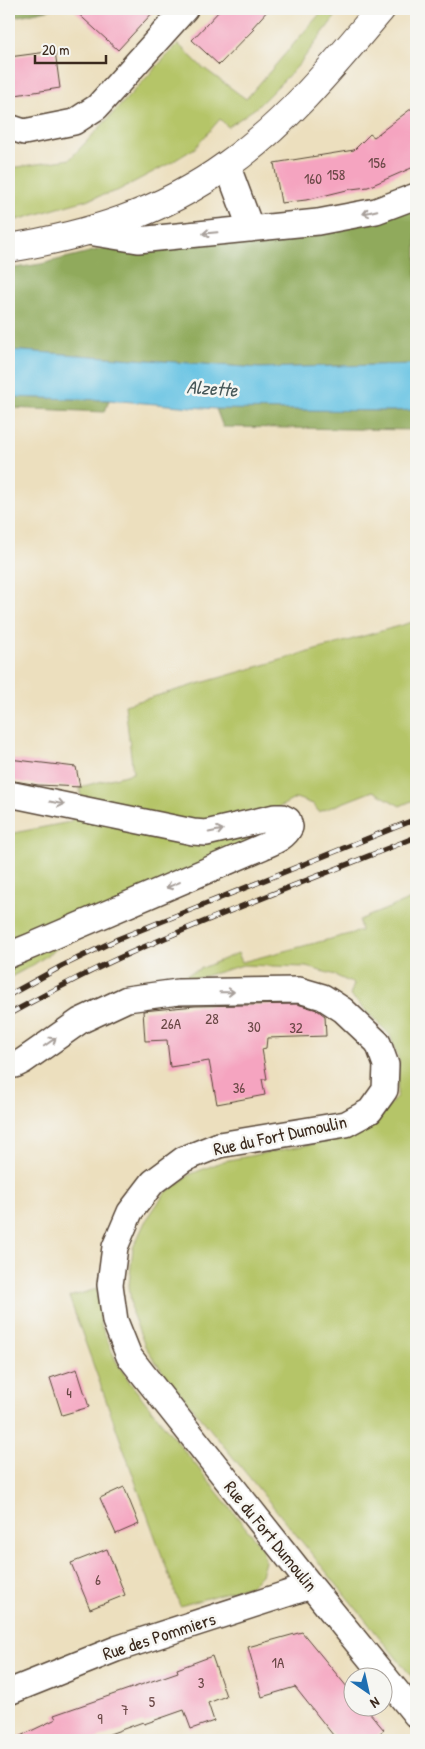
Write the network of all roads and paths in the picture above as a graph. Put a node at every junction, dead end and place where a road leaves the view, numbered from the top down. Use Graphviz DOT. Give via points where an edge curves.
graph roads {
  1 [pos="185,9"];
  2 [pos="381,9"];
  3 [pos="9,126"];
  4 [pos="227,166"];
  5 [pos="416,196"];
  6 [pos="251,229"];
  7 [pos="88,232"];
  8 [pos="9,248"];
  9 [pos="9,794"];
  10 [pos="9,954"];
  11 [pos="9,1066"];
  12 [pos="311,1586"];
  13 [pos="9,1692"];
  14 [pos="416,1715"];
  1 -- 3 [label="street" via="97,107 74,122 24,132"];
  2 -- 4 [label="main road" via="320,81 274,128"];
  4 -- 6 [label="street"];
  4 -- 7 [label="main road" via="176,197 130,218"];
  5 -- 6 [label="street, one-way" via="376,211 318,222"];
  6 -- 7 [label="street, one-way" via="138,240"];
  7 -- 8 [label="main road"];
  9 -- 10 [label="street, one-way" via="206,834 275,817 288,820 290,826 282,837 262,847"];
  11 -- 12 [label="street, Rue du Fort Dumoulin, one-way" via="23,1061 80,1021 127,999 178,992 299,990 323,997 344,1010 378,1043 386,1065 385,1090 370,1111 346,1124 219,1145 184,1159 154,1182 130,1212 115,1247 110,1284 115,1321 129,1356"];
  12 -- 13 [label="street, Rue des Pommiers" via="116,1649"];
  12 -- 14 [label="street, Rue du Fort Dumoulin"];
}
